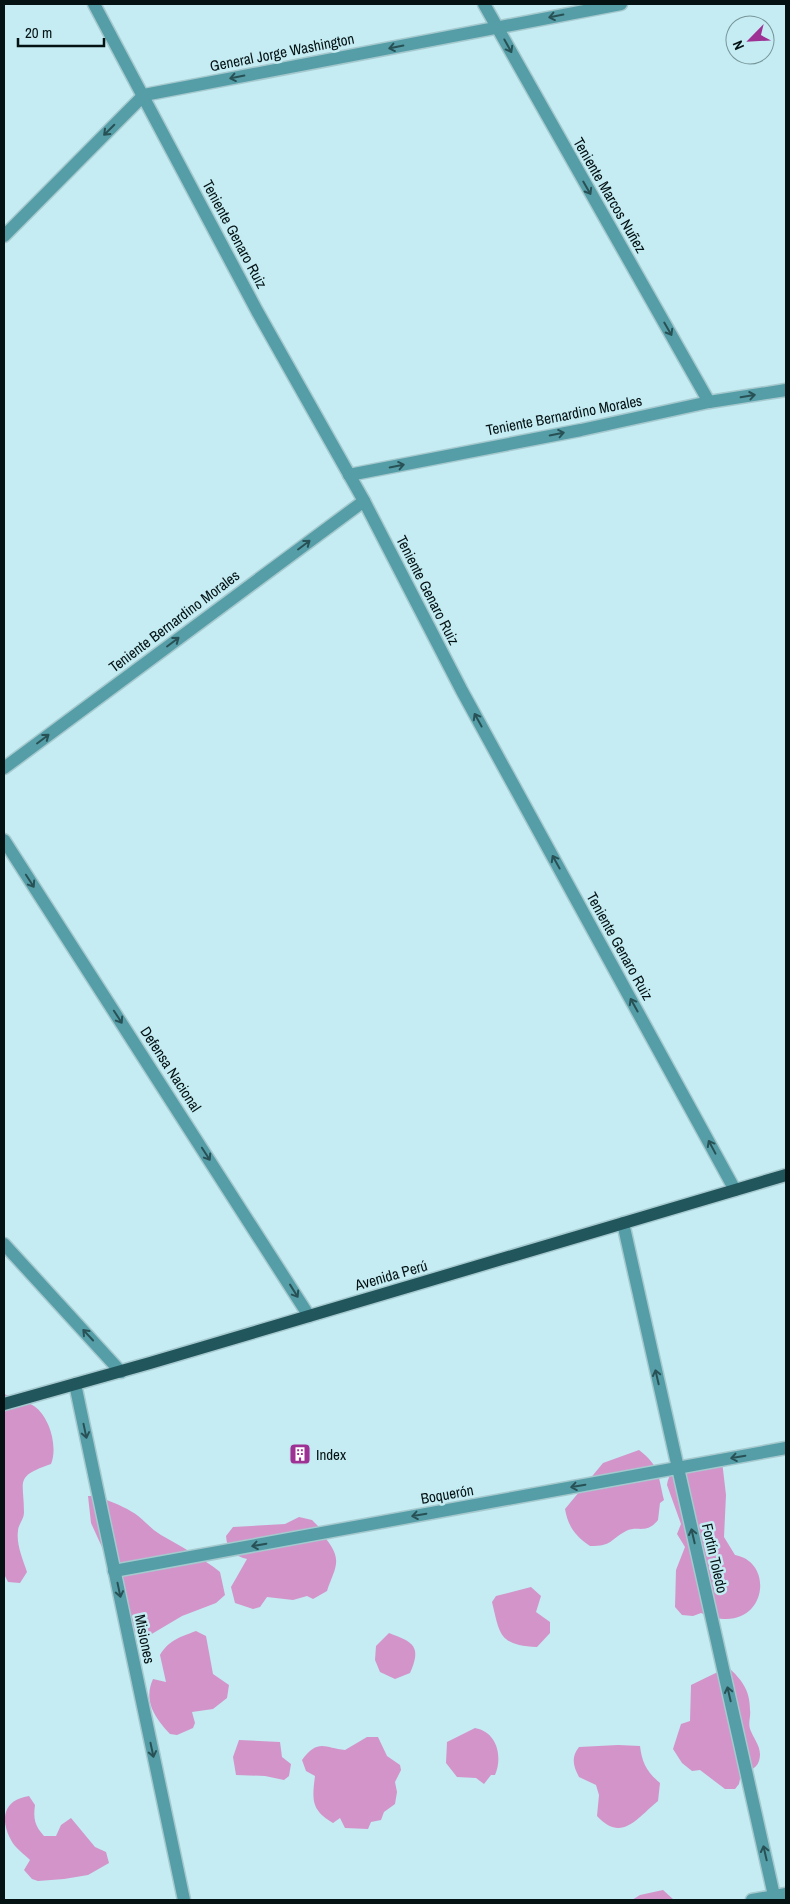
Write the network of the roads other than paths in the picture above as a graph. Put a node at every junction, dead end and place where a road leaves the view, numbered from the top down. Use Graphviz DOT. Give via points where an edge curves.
graph roads {
  1 [pos="94,4"];
  2 [pos="484,4"];
  3 [pos="621,4"];
  4 [pos="498,27"];
  5 [pos="144,95"];
  6 [pos="4,236"];
  7 [pos="786,390"];
  8 [pos="710,402"];
  9 [pos="349,475"];
  10 [pos="364,501"];
  11 [pos="4,768"];
  12 [pos="4,840"];
  13 [pos="786,1174"];
  14 [pos="734,1190"];
  15 [pos="623,1223"];
  16 [pos="4,1244"];
  17 [pos="309,1316"];
  18 [pos="121,1372"];
  19 [pos="75,1384"];
  20 [pos="4,1404"];
  21 [pos="786,1448"];
  22 [pos="678,1468"];
  23 [pos="114,1571"];
  24 [pos="779,1897"];
  25 [pos="184,1900"];
  26 [pos="752,1900"];
  1 -- 5 [label="street, Teniente Genaro Ruiz"];
  2 -- 4 [label="street, Teniente Marcos Nuñez"];
  3 -- 4 [label="street, General Jorge Washington, one-way"];
  4 -- 5 [label="street, General Jorge Washington, one-way"];
  4 -- 8 [label="street, Teniente Marcos Nuñez, one-way"];
  5 -- 6 [label="street, one-way"];
  5 -- 9 [label="street, Teniente Genaro Ruiz" via="257,311"];
  8 -- 7 [label="street, Teniente Bernardino Morales, one-way"];
  9 -- 8 [label="street, Teniente Bernardino Morales, one-way"];
  9 -- 10 [label="street, Teniente Genaro Ruiz"];
  11 -- 10 [label="street, Teniente Bernardino Morales, one-way"];
  14 -- 10 [label="street, Teniente Genaro Ruiz, one-way" via="462,691"];
  12 -- 17 [label="street, Defensa Nacional, one-way"];
  13 -- 14 [label="main road, Avenida Perú"];
  14 -- 15 [label="main road, Avenida Perú"];
  15 -- 17 [label="main road, Avenida Perú"];
  22 -- 15 [label="street, Fortín Toledo, one-way"];
  18 -- 16 [label="street, one-way"];
  17 -- 18 [label="main road, Avenida Perú"];
  18 -- 19 [label="main road, Avenida Perú"];
  19 -- 20 [label="main road, Avenida Perú"];
  19 -- 23 [label="street, Misiones, one-way"];
  21 -- 22 [label="street, Boquerón, one-way"];
  22 -- 23 [label="street, Boquerón, one-way"];
  24 -- 22 [label="street, Fortín Toledo, one-way"];
  23 -- 25 [label="street, Misiones, one-way"];
  24 -- 26 [label="street"];
}
